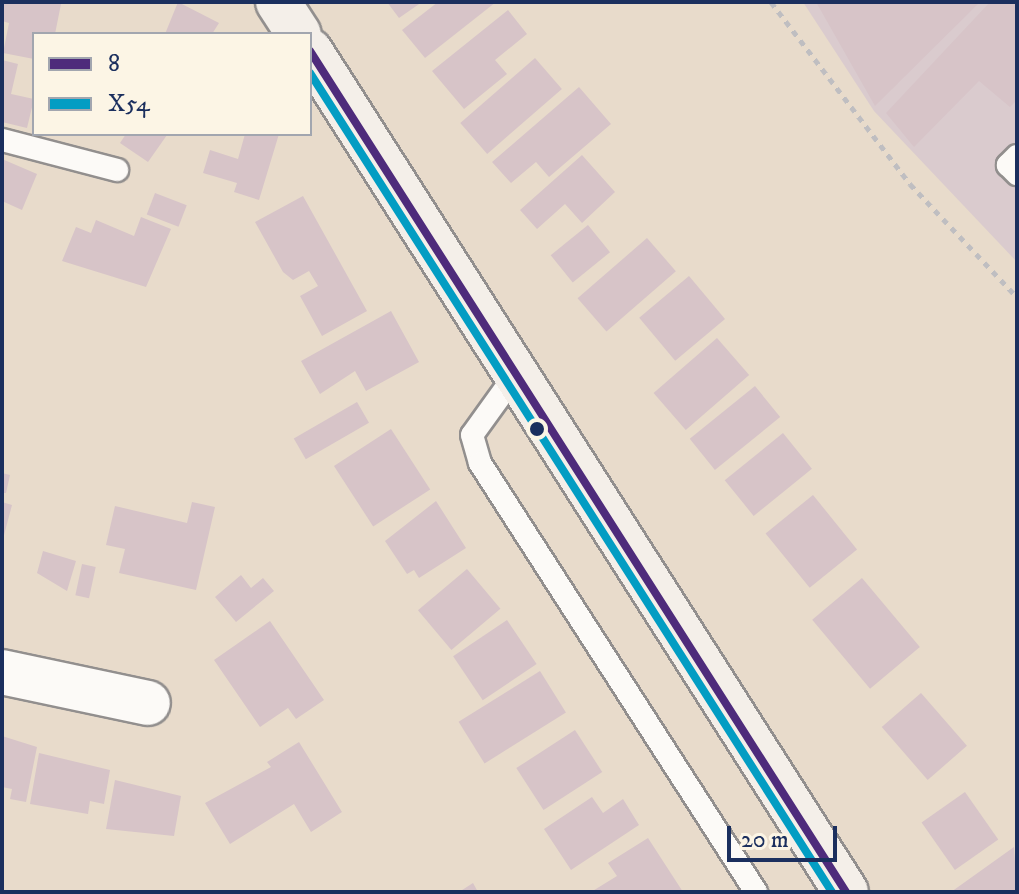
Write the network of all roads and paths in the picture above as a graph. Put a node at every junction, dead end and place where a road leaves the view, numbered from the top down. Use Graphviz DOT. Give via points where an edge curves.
graph roads {
  1 [pos="278,2"];
  2 [pos="771,2"];
  3 [pos="298,32"];
  4 [pos="312,54"];
  5 [pos="2,140"];
  6 [pos="1017,156"];
  7 [pos="117,170"];
  8 [pos="1017,174"];
  9 [pos="1017,297"];
  10 [pos="516,374"];
  11 [pos="2,672"];
  12 [pos="148,703"];
  13 [pos="831,886"];
  14 [pos="756,892"];
  1 -- 3 [label="main road"];
  2 -- 9 [label="path" via="910,184"];
  4 -- 10 [label="main road"];
  5 -- 7 [label="lane"];
  6 -- 8 [label="lane" via="1008,165"];
  10 -- 13 [label="main road"];
  10 -- 14 [label="lane" via="472,435 480,463"];
  11 -- 12 [label="street"];
}
